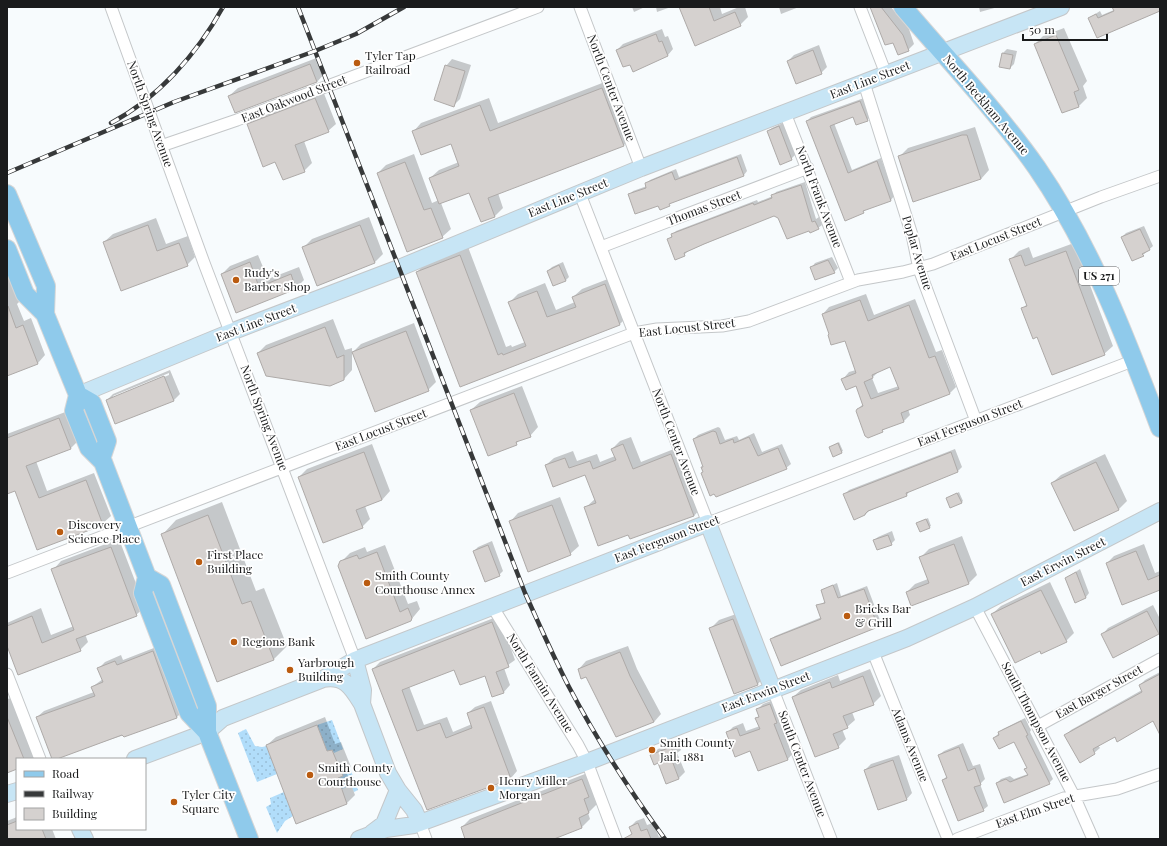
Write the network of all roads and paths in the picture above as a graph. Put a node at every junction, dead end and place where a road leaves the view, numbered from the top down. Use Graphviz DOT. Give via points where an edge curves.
graph roads {
  1 [pos="111,7"];
  2 [pos="538,7"];
  3 [pos="580,7"];
  4 [pos="860,7"];
  5 [pos="903,7"];
  6 [pos="1061,7"];
  7 [pos="942,53"];
  8 [pos="886,74"];
  9 [pos="864,83"];
  10 [pos="785,113"];
  11 [pos="161,146"];
  12 [pos="641,168"];
  13 [pos="808,168"];
  14 [pos="1160,176"];
  15 [pos="7,194"];
  16 [pos="580,194"];
  17 [pos="1065,212"];
  18 [pos="601,247"];
  19 [pos="7,248"];
  20 [pos="920,269"];
  21 [pos="851,282"];
  22 [pos="45,314"];
  23 [pos="231,332"];
  24 [pos="634,333"];
  25 [pos="1135,360"];
  26 [pos="78,396"];
  27 [pos="976,421"];
  28 [pos="1160,428"];
  29 [pos="283,467"];
  30 [pos="1160,511"];
  31 [pos="708,523"];
  32 [pos="128,527"];
  33 [pos="7,573"];
  34 [pos="492,606"];
  35 [pos="975,607"];
  36 [pos="873,652"];
  37 [pos="1160,659"];
  38 [pos="355,660"];
  39 [pos="7,674"];
  40 [pos="323,679"];
  41 [pos="773,690"];
  42 [pos="362,704"];
  43 [pos="1038,726"];
  44 [pos="207,732"];
  45 [pos="40,758"];
  46 [pos="138,758"];
  47 [pos="587,762"];
  48 [pos="1160,774"];
  49 [pos="398,790"];
  50 [pos="1074,796"];
  51 [pos="420,824"];
  52 [pos="364,837"];
  53 [pos="249,839"];
  54 [pos="426,839"];
  55 [pos="616,839"];
  56 [pos="831,839"];
  57 [pos="948,839"];
  58 [pos="957,839"];
  59 [pos="1093,839"];
  1 -- 11 [label="street, North Spring Avenue"];
  2 -- 11 [label="street, East Oakwood Street"];
  3 -- 12 [label="street, North Center Avenue"];
  4 -- 8 [label="street"];
  5 -- 7 [label="main road, North Beckham Avenue / US 271"];
  6 -- 7 [label="main road, East Line Street"];
  7 -- 8 [label="main road, East Line Street"];
  7 -- 17 [label="main road, North Beckham Avenue / US 271" via="1002,121"];
  8 -- 9 [label="main road, East Line Street"];
  9 -- 10 [label="main road, East Line Street"];
  9 -- 20 [label="street, Poplar Avenue" via="912,235"];
  10 -- 12 [label="main road, East Line Street"];
  10 -- 13 [label="street, North Frank Avenue"];
  11 -- 23 [label="street, North Spring Avenue"];
  12 -- 16 [label="main road, East Line Street"];
  13 -- 18 [label="street, Thomas Street"];
  13 -- 21 [label="street, North Frank Avenue"];
  14 -- 17 [label="street, East Locust Street"];
  15 -- 22 [label="main road" via="46,286"];
  16 -- 18 [label="street, North Center Avenue"];
  16 -- 23 [label="main road, East Line Street" via="399,268"];
  17 -- 20 [label="street, East Locust Street"];
  17 -- 25 [label="main road, North Beckham Avenue / US 271" via="1107,294"];
  18 -- 24 [label="street, North Center Avenue"];
  19 -- 22 [label="main road" via="25,294"];
  20 -- 21 [label="street, East Locust Street"];
  20 -- 27 [label="street, Poplar Avenue"];
  21 -- 24 [label="street, East Locust Street" via="749,321"];
  22 -- 26 [label="main road"];
  23 -- 26 [label="main road, East Line Street"];
  23 -- 29 [label="street, North Spring Avenue"];
  24 -- 29 [label="street, East Locust Street"];
  24 -- 31 [label="street, North Center Avenue"];
  25 -- 27 [label="street, East Ferguson Street"];
  25 -- 28 [label="main road, North Beckham Avenue / US 271"];
  26 -- 32 [label="main road" via="74,410 89,448 101,459"];
  27 -- 31 [label="street, East Ferguson Street"];
  29 -- 32 [label="street, East Locust Street"];
  29 -- 38 [label="street, North Spring Avenue"];
  30 -- 35 [label="main road, East Erwin Street"];
  31 -- 34 [label="main road, East Ferguson Street"];
  31 -- 41 [label="main road, North Center Avenue"];
  32 -- 33 [label="street, East Locust Street"];
  32 -- 44 [label="main road" via="147,577 161,585 207,706"];
  34 -- 38 [label="main road, East Ferguson Street"];
  34 -- 47 [label="street, North Fannin Avenue" via="550,697"];
  35 -- 36 [label="main road, East Erwin Street"];
  35 -- 43 [label="street, South Thompson Avenue"];
  36 -- 41 [label="main road, East Erwin Street"];
  36 -- 57 [label="street, Adams Avenue"];
  37 -- 43 [label="street, East Barger Street"];
  38 -- 40 [label="main road, East Ferguson Street"];
  38 -- 42 [label="main road, North Spring Avenue" via="363,690"];
  39 -- 45 [label="street"];
  40 -- 42 [label="main road" via="336,678 342,681 352,689"];
  40 -- 44 [label="main road, East Ferguson Street" via="223,718"];
  41 -- 47 [label="main road, East Erwin Street"];
  41 -- 56 [label="street, South Center Avenue"];
  42 -- 49 [label="main road, North Spring Avenue" via="388,773"];
  43 -- 50 [label="street, South Thompson Avenue"];
  44 -- 46 [label="main road"];
  44 -- 53 [label="main road"];
  47 -- 51 [label="main road, East Erwin Street"];
  47 -- 55 [label="street, North Fannin Avenue"];
  48 -- 50 [label="street, East Elm Street" via="1117,788"];
  49 -- 51 [label="main road, North Spring Avenue" via="414,810"];
  49 -- 52 [label="main road" via="384,824"];
  50 -- 58 [label="street, East Elm Street"];
  50 -- 59 [label="street, South Thompson Avenue"];
  51 -- 52 [label="main road, East Erwin Street" via="386,829"];
  51 -- 54 [label="street"];
}
